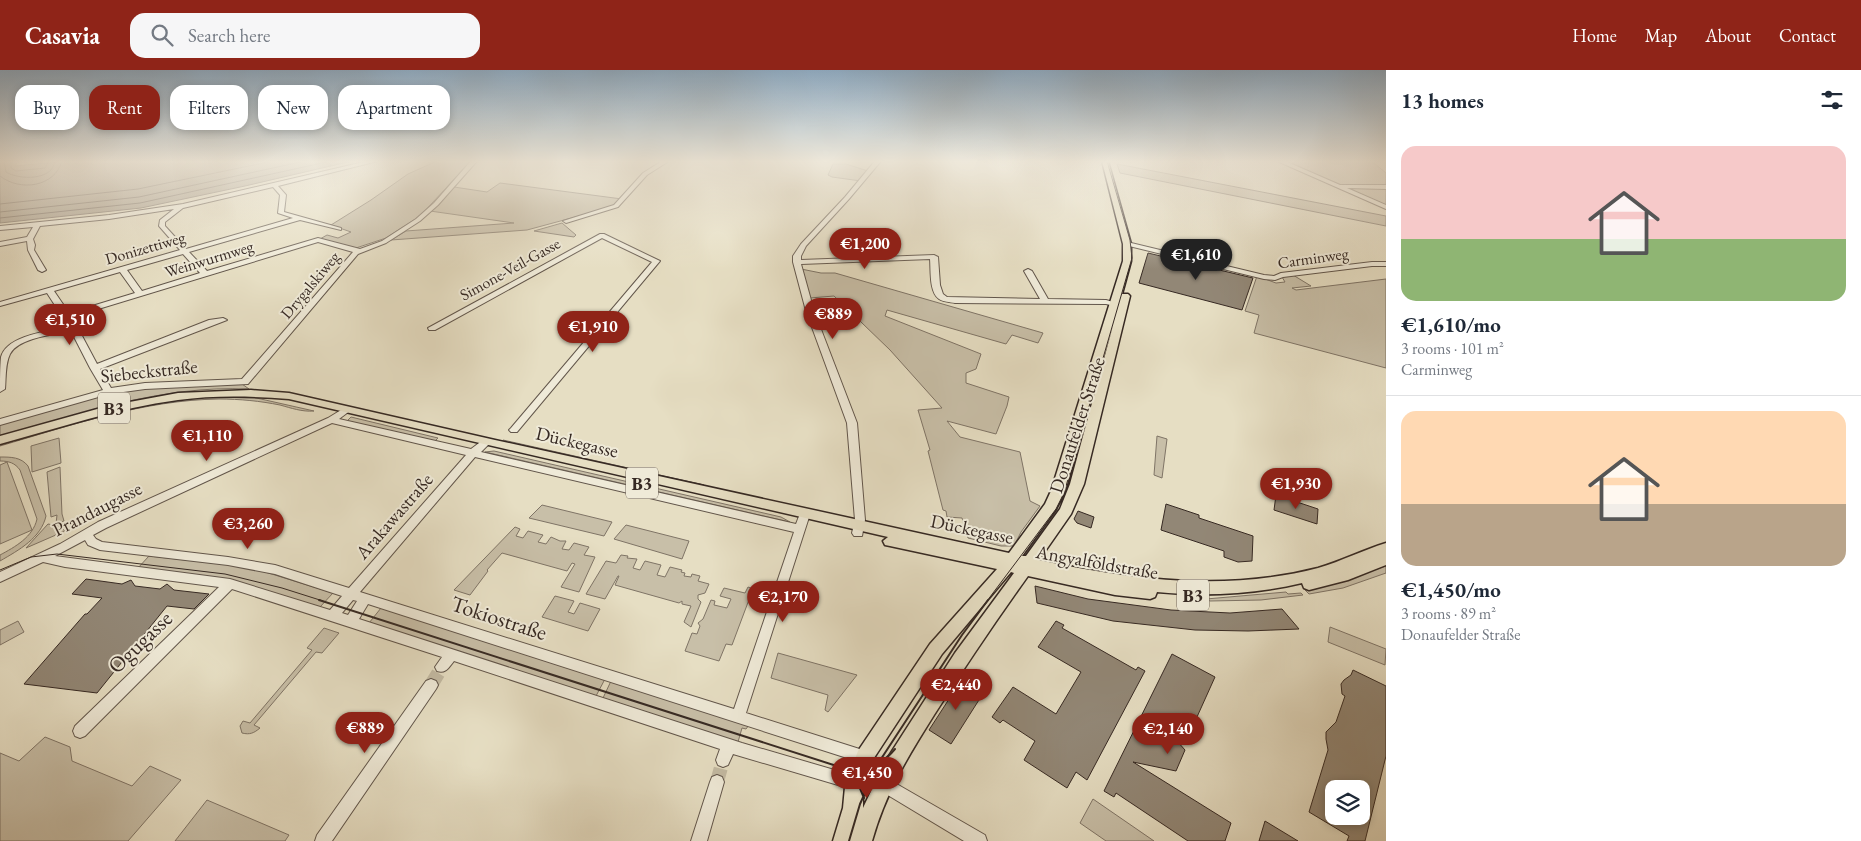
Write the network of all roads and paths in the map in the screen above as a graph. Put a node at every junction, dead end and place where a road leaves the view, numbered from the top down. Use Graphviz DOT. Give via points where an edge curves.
graph roads {
  1 [pos="224,197"];
  2 [pos="283,197"];
  3 [pos="442,197"];
  4 [pos="624,197"];
  5 [pos="848,197"];
  6 [pos="1117,197"];
  7 [pos="1119,197"];
  8 [pos="1363,197"];
  9 [pos="183,206"];
  10 [pos="1386,207"];
  11 [pos="298,219"];
  12 [pos="566,221"];
  13 [pos="37,225"];
  14 [pos="0,228"];
  15 [pos="339,229"];
  16 [pos="30,238"];
  17 [pos="0,244"];
  18 [pos="1132,245"];
  19 [pos="184,251"];
  20 [pos="359,251"];
  21 [pos="797,262"];
  22 [pos="1386,264"];
  23 [pos="122,269"];
  24 [pos="42,270"];
  25 [pos="1028,271"];
  26 [pos="205,274"];
  27 [pos="49,290"];
  28 [pos="140,294"];
  29 [pos="1045,301"];
  30 [pos="0,304"];
  31 [pos="1118,305"];
  32 [pos="67,316"];
  33 [pos="223,320"];
  34 [pos="74,328"];
  35 [pos="432,328"];
  36 [pos="94,368"];
  37 [pos="245,382"];
  38 [pos="0,389"];
  39 [pos="108,391"];
  40 [pos="231,393"];
  41 [pos="339,414"];
  42 [pos="0,422"];
  43 [pos="514,430"];
  44 [pos="0,442"];
  45 [pos="480,447"];
  46 [pos="802,521"];
  47 [pos="859,530"];
  48 [pos="86,534"];
  49 [pos="1386,548"];
  50 [pos="42,557"];
  51 [pos="1386,559"];
  52 [pos="1009,562"];
  53 [pos="1027,566"];
  54 [pos="0,577"];
  55 [pos="230,584"];
  56 [pos="352,594"];
  57 [pos="366,598"];
  58 [pos="332,616"];
  59 [pos="351,622"];
  60 [pos="452,654"];
  61 [pos="442,667"];
  62 [pos="431,685"];
  63 [pos="738,716"];
  64 [pos="80,731"];
  65 [pos="864,758"];
  66 [pos="717,782"];
  67 [pos="855,783"];
  68 [pos="883,784"];
  69 [pos="323,841"];
  70 [pos="698,841"];
  71 [pos="842,841"];
  72 [pos="862,841"];
  73 [pos="980,841"];
  1 -- 9 [label="street"];
  2 -- 11 [label="street" via="281,213"];
  3 -- 20 [label="street, Drygalskiweg" via="418,220 384,242"];
  4 -- 12 [label="street" via="616,206"];
  5 -- 21 [label="street" via="803,245"];
  6 -- 18 [label="main road, Donaufelder Straße"];
  7 -- 18 [label="main road, Donaufelder Straße"];
  8 -- 10 [label="street"];
  9 -- 13 [label="street"];
  9 -- 19 [label="street" via="162,221 162,226"];
  11 -- 15 [label="street"];
  11 -- 19 [label="street, Donizettiweg"];
  13 -- 14 [label="street"];
  13 -- 16 [label="street"];
  16 -- 17 [label="street"];
  16 -- 24 [label="street" via="31,250"];
  18 -- 22 [label="street, Carminweg" via="1276,278"];
  18 -- 31 [label="main road, Donaufelder Straße" via="1137,254"];
  19 -- 23 [label="street, Donizettiweg"];
  19 -- 26 [label="street"];
  20 -- 26 [label="street, Weinwurmweg" via="318,240"];
  20 -- 37 [label="street, Drygalskiweg"];
  21 -- 29 [label="street" via="934,257 934,275 943,299"];
  21 -- 47 [label="street" via="810,311 852,423"];
  23 -- 27 [label="street, Donizettiweg"];
  23 -- 28 [label="street"];
  25 -- 29 [label="street"];
  26 -- 28 [label="street, Weinwurmweg"];
  27 -- 30 [label="street, Donizettiweg"];
  27 -- 32 [label="street"];
  28 -- 32 [label="street, Weinwurmweg"];
  29 -- 31 [label="street"];
  31 -- 52 [label="main road, Donaufelder Straße" via="1058,491 1051,506"];
  31 -- 53 [label="main road, Donaufelder Straße" via="1077,484 1066,511"];
  32 -- 34 [label="street"];
  33 -- 36 [label="street"];
  34 -- 36 [label="street"];
  34 -- 38 [label="street" via="33,337 12,347 6,353"];
  35 -- 43 [label="street, Simone-Veil-Gasse" via="602,235 656,261"];
  36 -- 39 [label="street"];
  37 -- 39 [label="street, Siebeckstraße" via="145,386"];
  39 -- 42 [label="street, Siebeckstraße"];
  40 -- 41 [label="main road, Dückegasse / B3" via="289,396"];
  40 -- 44 [label="main road, Siebeckstraße / B3" via="144,404"];
  41 -- 45 [label="main road, Dückegasse / B3"];
  41 -- 48 [label="street, Prandaugasse"];
  45 -- 46 [label="main road, Dückegasse / B3"];
  45 -- 56 [label="street, Arakawastraße"];
  46 -- 47 [label="main road, Dückegasse / B3"];
  46 -- 63 [label="street"];
  47 -- 52 [label="main road, Dückegasse / B3"];
  48 -- 50 [label="street, Prandaugasse"];
  48 -- 56 [label="street, Tokiostraße" via="100,546 254,564"];
  49 -- 53 [label="main road, Angyalföldstraße / B3" via="1315,576 1261,585 1161,586"];
  50 -- 54 [label="street, Prandaugasse"];
  50 -- 55 [label="street" via="65,564"];
  51 -- 53 [label="main road, Angyalföldstraße / B3" via="1326,582 1204,596 1115,589"];
  52 -- 53 [label="main road, Angyalföldstraße / B3"];
  52 -- 65 [label="main road, Donaufelder Straße" via="936,649"];
  53 -- 68 [label="main road, Donaufelder Straße" via="961,658"];
  55 -- 58 [label="street"];
  55 -- 64 [label="street, Ogugasse"];
  56 -- 57 [label="street, Tokiostraße"];
  56 -- 58 [label="street, Arakawastraße"];
  57 -- 59 [label="street"];
  57 -- 63 [label="street, Tokiostraße"];
  58 -- 59 [label="street"];
  59 -- 60 [label="street"];
  60 -- 61 [label="street"];
  60 -- 67 [label="street" via="726,753"];
  62 -- 69 [label="street"];
  63 -- 65 [label="street, Tokiostraße"];
  65 -- 67 [label="main road, Donaufelder Straße"];
  65 -- 68 [label="street"];
  66 -- 70 [label="street"];
  67 -- 68 [label="street"];
  67 -- 71 [label="main road, Donaufelder Straße" via="852,808"];
  68 -- 72 [label="main road, Donaufelder Straße"];
  68 -- 73 [label="street"];
}
